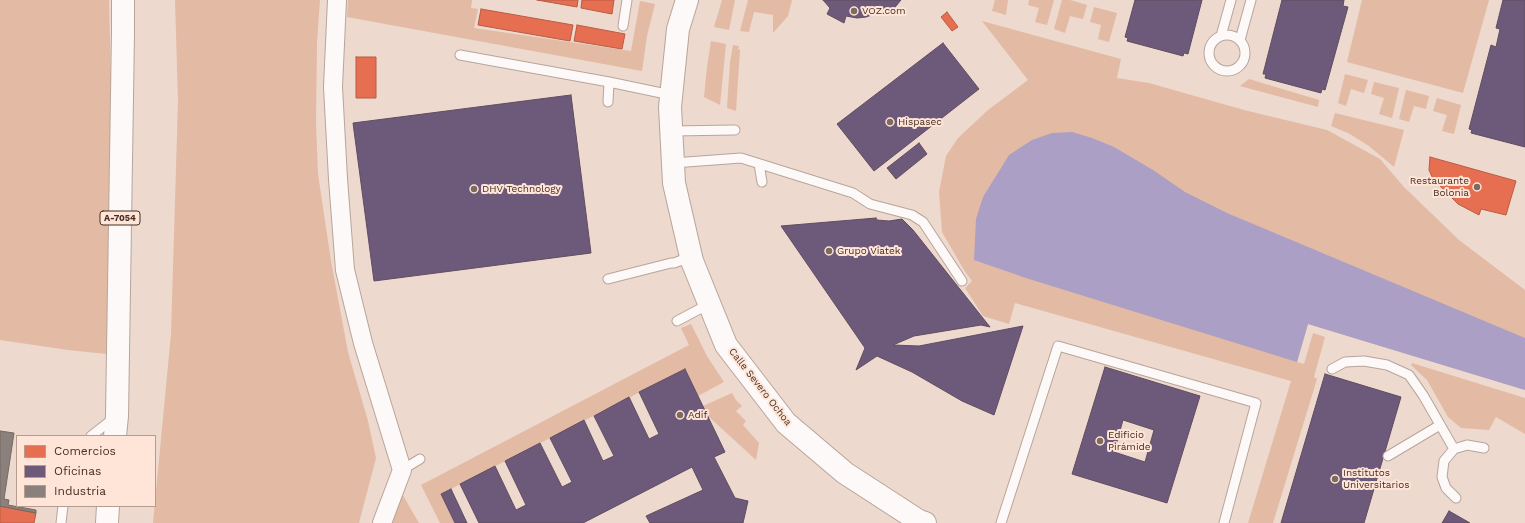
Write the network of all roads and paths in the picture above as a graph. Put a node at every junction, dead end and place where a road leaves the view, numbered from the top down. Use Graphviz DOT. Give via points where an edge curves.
graph roads {
  1 [pos="123,0"];
  2 [pos="336,0"];
  3 [pos="627,0"];
  4 [pos="687,0"];
  5 [pos="1231,0"];
  6 [pos="1251,0"];
  7 [pos="623,26"];
  8 [pos="1221,36"];
  9 [pos="1240,40"];
  10 [pos="460,55"];
  11 [pos="608,82"];
  12 [pos="671,95"];
  13 [pos="608,102"];
  14 [pos="735,130"];
  15 [pos="671,131"];
  16 [pos="673,163"];
  17 [pos="759,164"];
  18 [pos="762,182"];
  19 [pos="690,257"];
  20 [pos="608,279"];
  21 [pos="962,281"];
  22 [pos="710,304"];
  23 [pos="677,321"];
  24 [pos="1332,369"];
  25 [pos="1440,425"];
  26 [pos="116,426"];
  27 [pos="94,435"];
  28 [pos="1484,448"];
  29 [pos="1454,449"];
  30 [pos="1388,456"];
  31 [pos="420,459"];
  32 [pos="402,470"];
  33 [pos="1456,498"];
  34 [pos="63,507"];
  35 [pos="108,507"];
  36 [pos="61,523"];
  37 [pos="107,523"];
  38 [pos="382,523"];
  39 [pos="925,523"];
  40 [pos="1001,523"];
  41 [pos="1224,523"];
  1 -- 26 [label="street, A-7054"];
  2 -- 32 [label="street" via="333,87 346,270 363,343"];
  3 -- 7 [label="lane"];
  4 -- 12 [label="street, Calle Severo Ochoa" via="678,29"];
  5 -- 8 [label="lane"];
  6 -- 9 [label="lane"];
  8 -- 9 [label="lane" via="1234,36"];
  8 -- 9 [label="lane" via="1210,47 1210,54 1216,68 1223,71 1238,68 1243,62 1245,54"];
  10 -- 11 [label="lane"];
  11 -- 12 [label="lane"];
  11 -- 13 [label="lane"];
  12 -- 15 [label="street, Calle Severo Ochoa"];
  14 -- 15 [label="lane"];
  15 -- 16 [label="street, Calle Severo Ochoa"];
  16 -- 17 [label="lane" via="741,158"];
  16 -- 19 [label="street, Calle Severo Ochoa" via="674,183"];
  17 -- 18 [label="lane"];
  17 -- 21 [label="lane" via="853,193 870,204 912,215 923,222"];
  19 -- 20 [label="lane"];
  19 -- 22 [label="street, Calle Severo Ochoa"];
  22 -- 23 [label="lane"];
  22 -- 39 [label="street, Calle Severo Ochoa" via="726,345 786,423 845,473"];
  24 -- 25 [label="lane" via="1344,362 1364,361 1387,365 1409,375"];
  25 -- 29 [label="lane"];
  25 -- 30 [label="lane"];
  26 -- 27 [label="lane"];
  28 -- 29 [label="lane" via="1467,445"];
  29 -- 33 [label="lane" via="1444,461 1442,477 1446,488"];
  31 -- 32 [label="lane"];
  32 -- 38 [label="street"];
  34 -- 36 [label="lane"];
  35 -- 37 [label="street"];
  40 -- 41 [label="lane" via="1058,346 1256,403"];
}
